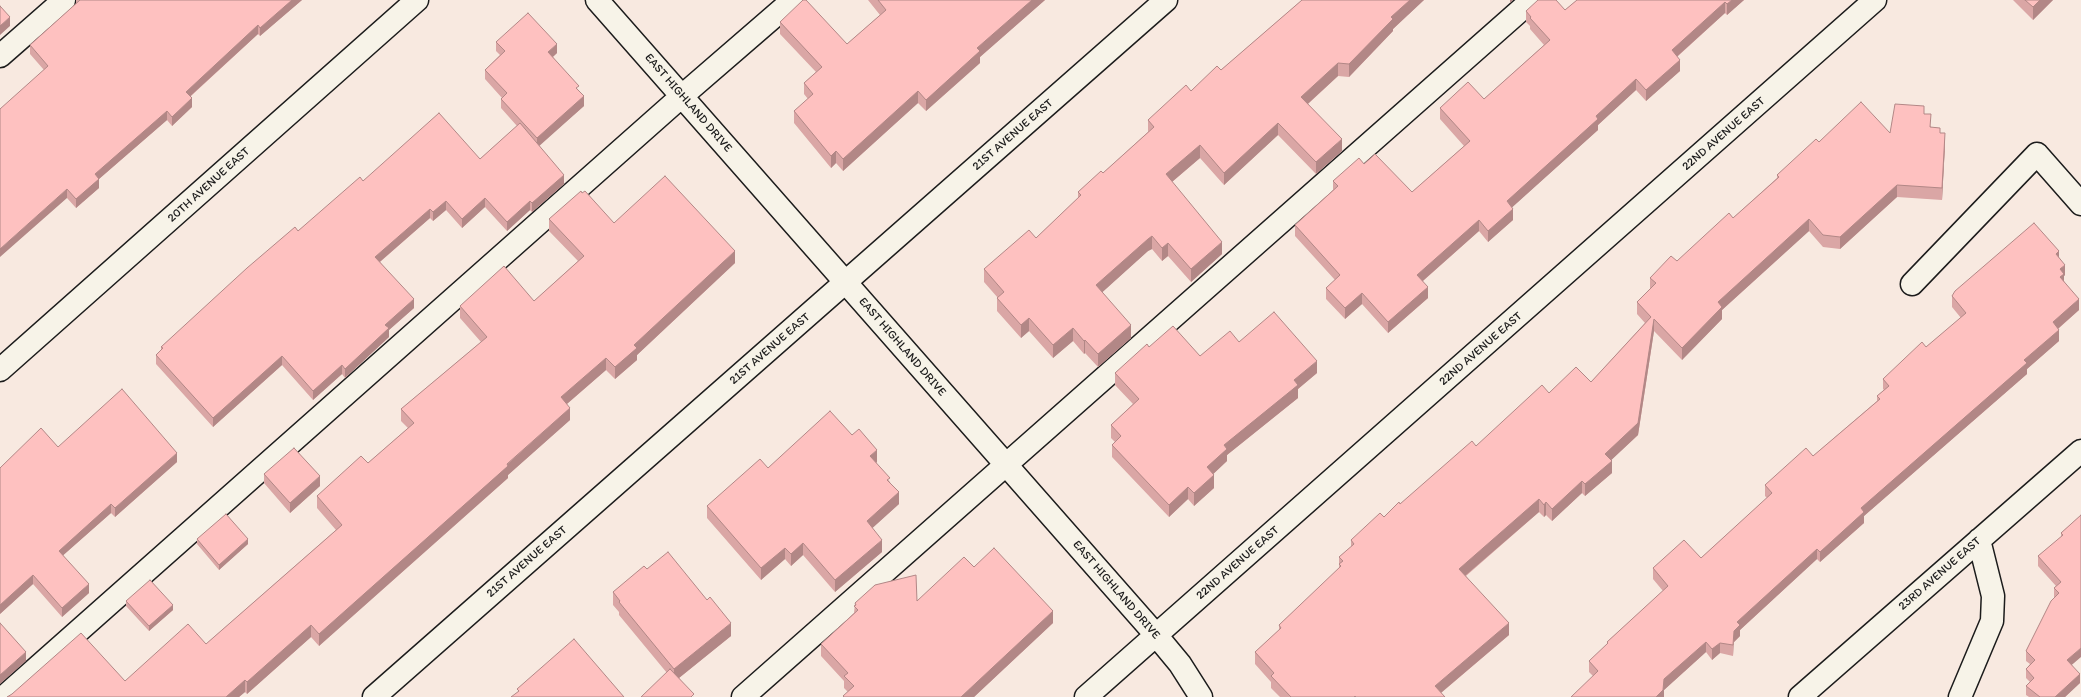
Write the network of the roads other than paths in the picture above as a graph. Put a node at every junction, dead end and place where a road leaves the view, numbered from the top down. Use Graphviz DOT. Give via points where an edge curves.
graph roads {
  1 [pos="64,0"];
  2 [pos="417,0"];
  3 [pos="597,0"];
  4 [pos="793,0"];
  5 [pos="1166,0"];
  6 [pos="1532,0"];
  7 [pos="1875,0"];
  8 [pos="0,56"];
  9 [pos="682,96"];
  10 [pos="2081,204"];
  11 [pos="845,282"];
  12 [pos="1912,284"];
  13 [pos="0,370"];
  14 [pos="2081,451"];
  15 [pos="1005,464"];
  16 [pos="1979,540"];
  17 [pos="1156,635"];
  18 [pos="4,697"];
  19 [pos="374,697"];
  20 [pos="743,697"];
  21 [pos="1086,697"];
  22 [pos="1201,697"];
  23 [pos="1800,697"];
  24 [pos="1960,697"];
  1 -- 8 [label="street"];
  2 -- 13 [label="street, 20TH AVENUE EAST"];
  3 -- 9 [label="street, EAST HIGHLAND DRIVE"];
  4 -- 9 [label="street"];
  5 -- 11 [label="street, 21ST AVENUE EAST"];
  6 -- 15 [label="street"];
  7 -- 17 [label="street, 22ND AVENUE EAST"];
  9 -- 11 [label="street, EAST HIGHLAND DRIVE"];
  9 -- 18 [label="street"];
  10 -- 12 [label="street" via="2037,154"];
  11 -- 15 [label="street, EAST HIGHLAND DRIVE"];
  11 -- 19 [label="street, 21ST AVENUE EAST"];
  14 -- 16 [label="street, 23RD AVENUE EAST"];
  15 -- 17 [label="street, EAST HIGHLAND DRIVE"];
  15 -- 20 [label="street"];
  16 -- 23 [label="street, 23RD AVENUE EAST"];
  16 -- 24 [label="street" via="1993,596 1992,621"];
  17 -- 21 [label="street, 22ND AVENUE EAST"];
  17 -- 22 [label="street, EAST HIGHLAND DRIVE" via="1180,664"];
}
